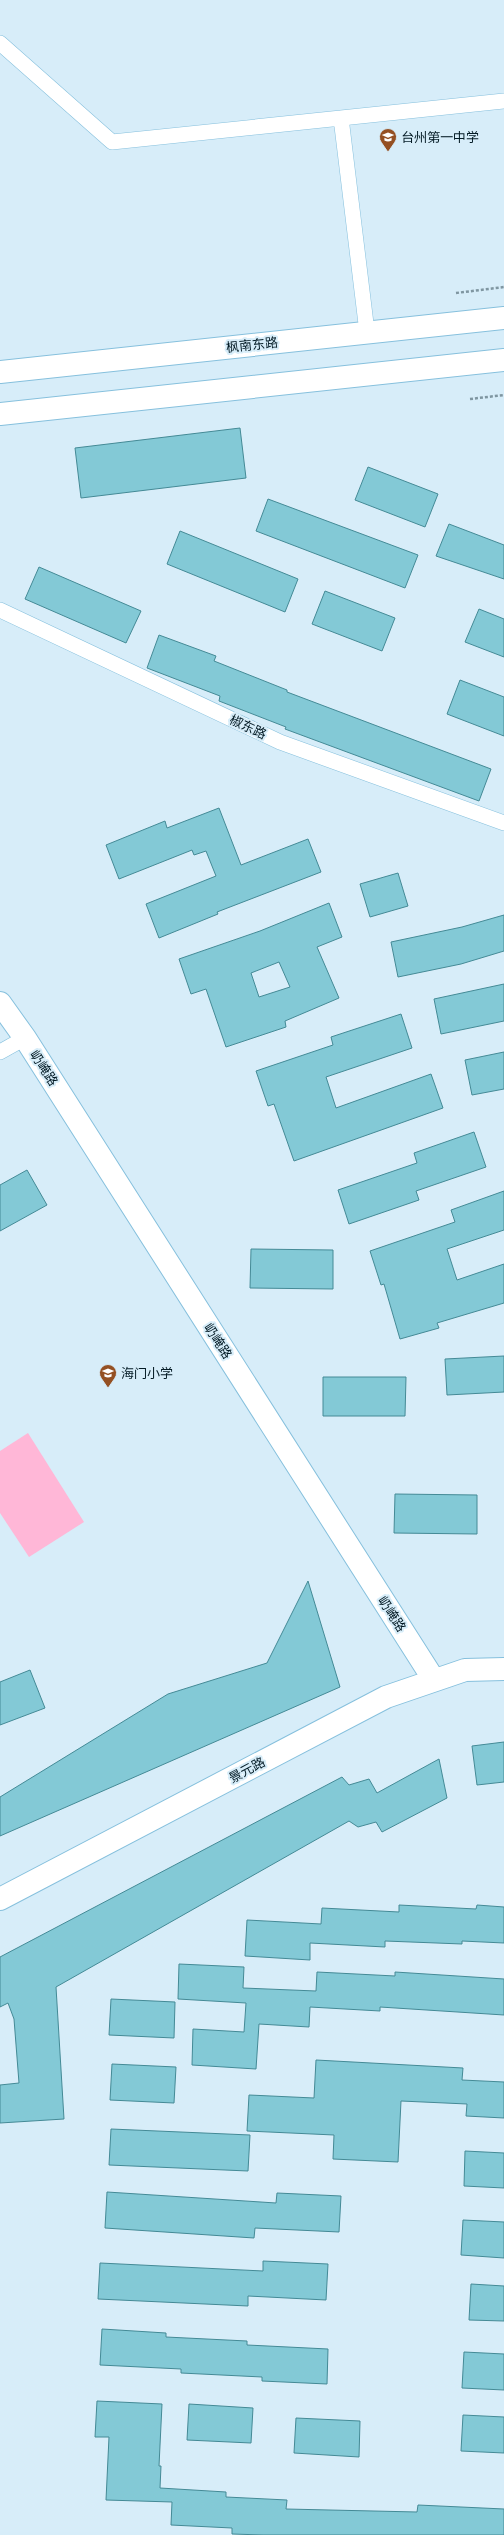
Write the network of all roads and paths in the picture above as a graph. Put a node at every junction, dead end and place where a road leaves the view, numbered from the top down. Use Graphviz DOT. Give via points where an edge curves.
graph roads {
  1 [pos="0,42"];
  2 [pos="504,102"];
  3 [pos="341,118"];
  4 [pos="504,287"];
  5 [pos="456,293"];
  6 [pos="504,318"];
  7 [pos="367,332"];
  8 [pos="504,360"];
  9 [pos="0,372"];
  10 [pos="504,395"];
  11 [pos="470,399"];
  12 [pos="0,414"];
  13 [pos="0,610"];
  14 [pos="504,823"];
  15 [pos="0,1003"];
  16 [pos="25,1038"];
  17 [pos="0,1052"];
  18 [pos="504,1669"];
  19 [pos="434,1680"];
  20 [pos="0,1899"];
  1 -- 3 [label="street" via="112,142"];
  2 -- 3 [label="street"];
  3 -- 7 [label="street"];
  4 -- 5 [label="path"];
  6 -- 7 [label="main road, 枫南东路"];
  7 -- 9 [label="main road, 枫南东路"];
  8 -- 12 [label="main road"];
  10 -- 11 [label="path"];
  13 -- 14 [label="street, 椒东路" via="280,742"];
  15 -- 16 [label="main road, 屷崦路"];
  16 -- 17 [label="street"];
  16 -- 19 [label="main road, 屷崦路"];
  18 -- 19 [label="main road, 景元路" via="465,1670"];
  19 -- 20 [label="main road, 景元路" via="386,1697"];
}
